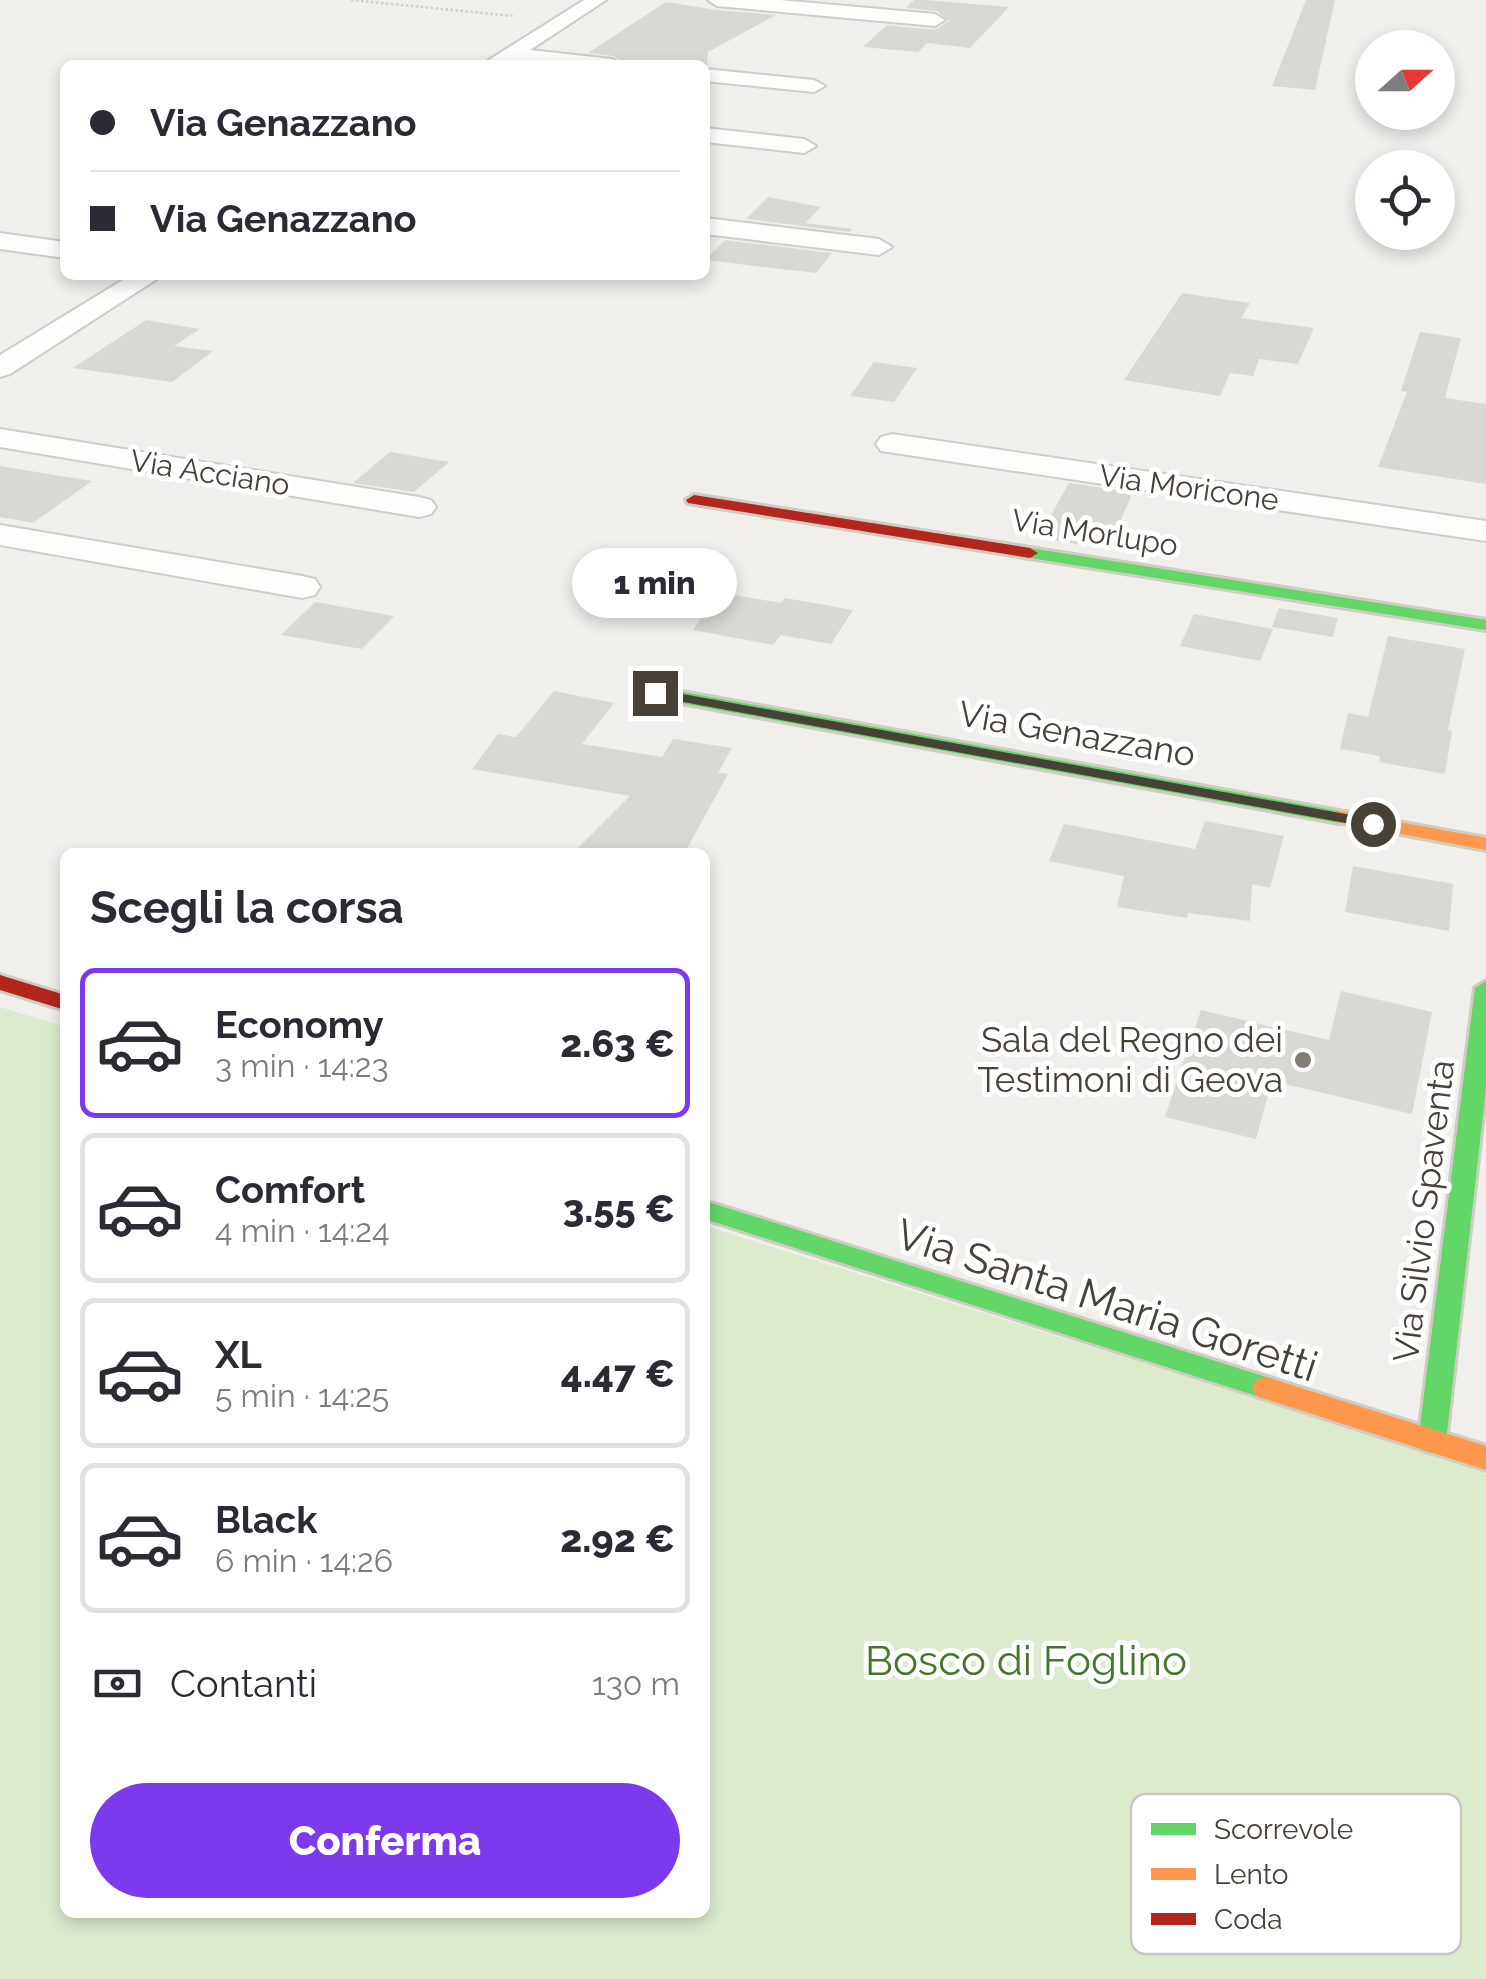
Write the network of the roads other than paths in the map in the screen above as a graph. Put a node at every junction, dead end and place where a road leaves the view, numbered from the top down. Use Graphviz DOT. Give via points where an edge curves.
graph roads {
  1 [pos="597,0"];
  2 [pos="717,0"];
  3 [pos="935,20"];
  4 [pos="499,60"];
  5 [pos="710,76"];
  6 [pos="814,86"];
  7 [pos="710,136"];
  8 [pos="804,146"];
  9 [pos="710,227"];
  10 [pos="0,242"];
  11 [pos="878,247"];
  12 [pos="60,249"];
  13 [pos="142,280"];
  14 [pos="0,368"];
  15 [pos="0,438"];
  16 [pos="892,444"];
  17 [pos="694,500"];
  18 [pos="420,507"];
  19 [pos="1486,532"];
  20 [pos="0,534"];
  21 [pos="302,587"];
  22 [pos="1486,625"];
  23 [pos="655,693"];
  24 [pos="1486,844"];
  25 [pos="0,982"];
  26 [pos="1486,988"];
  27 [pos="60,1000"];
  28 [pos="710,1212"];
  29 [pos="1432,1442"];
  30 [pos="1486,1458"];
  1 -- 4 [label="street"];
  2 -- 3 [label="street"];
  5 -- 6 [label="street"];
  7 -- 8 [label="street"];
  9 -- 11 [label="street"];
  10 -- 12 [label="street"];
  13 -- 14 [label="street"];
  15 -- 18 [label="street, Via Acciano"];
  16 -- 19 [label="street, Via Moricone"];
  17 -- 22 [label="street, Via Morlupo"];
  20 -- 21 [label="street"];
  23 -- 24 [label="street, Via Genazzano"];
  25 -- 27 [label="street"];
  26 -- 29 [label="street, Via Silvio Spaventa"];
  28 -- 29 [label="street, Via Santa Maria Goretti"];
  29 -- 30 [label="street, Via Santa Maria Goretti"];
}
